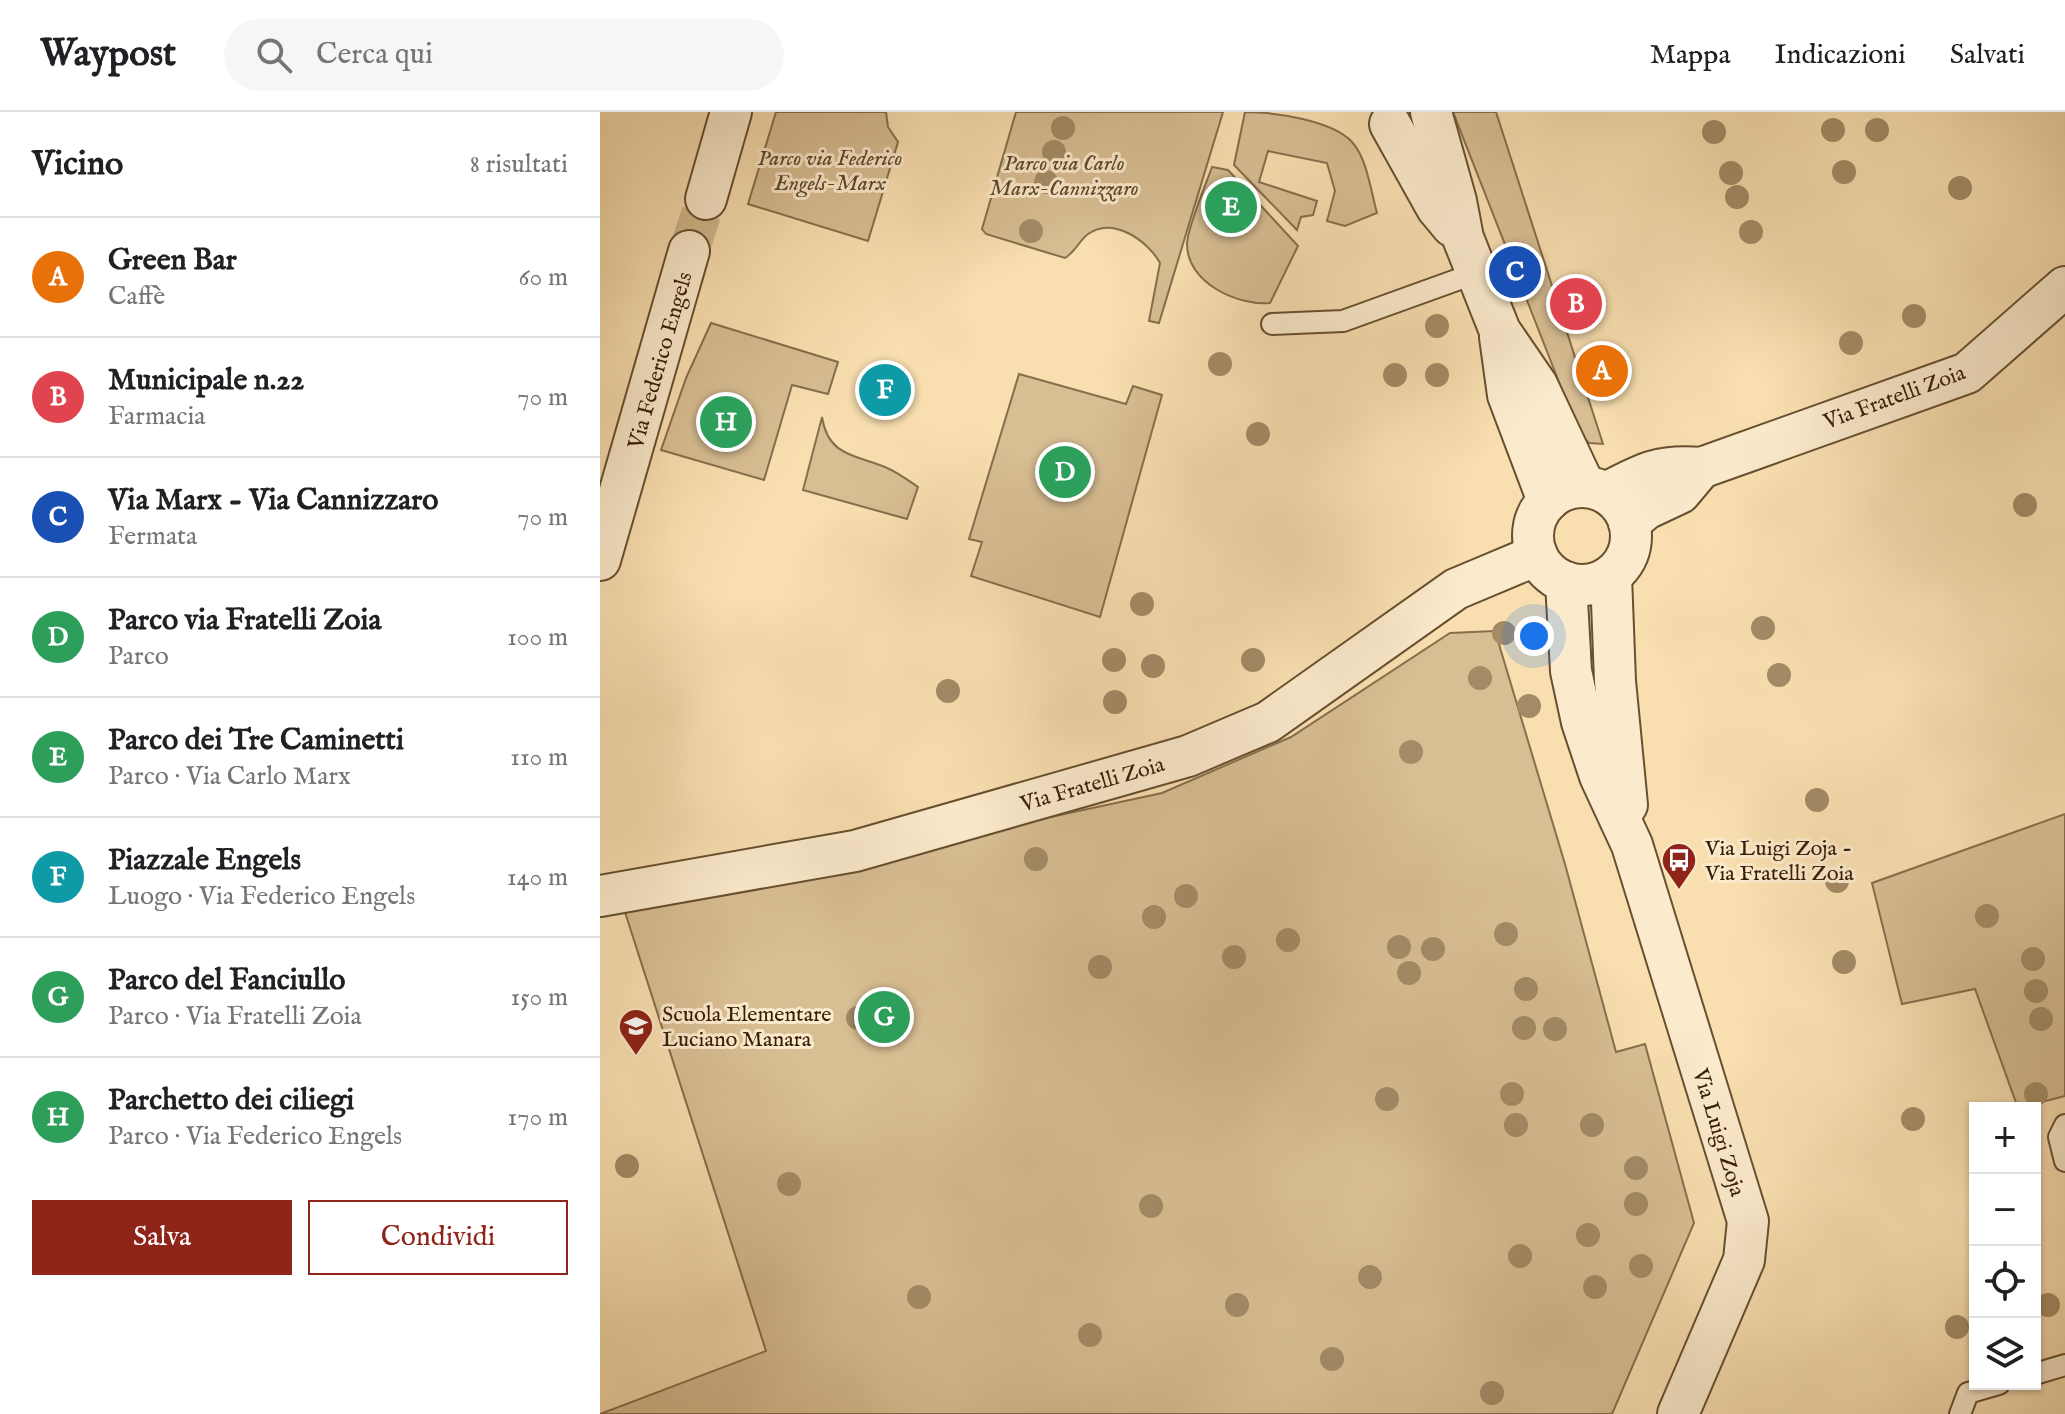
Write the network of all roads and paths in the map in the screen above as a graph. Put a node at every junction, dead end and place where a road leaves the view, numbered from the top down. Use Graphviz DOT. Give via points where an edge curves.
graph roads {
  1 [pos="731,112"];
  2 [pos="1431,112"];
  3 [pos="1392,116"];
  4 [pos="706,199"];
  5 [pos="689,251"];
  6 [pos="1470,256"];
  7 [pos="2065,287"];
  8 [pos="1272,324"];
  9 [pos="1500,331"];
  10 [pos="1548,501"];
  11 [pos="1607,501"];
  12 [pos="1537,555"];
  13 [pos="600,560"];
  14 [pos="1611,576"];
  15 [pos="1566,582"];
  16 [pos="1632,845"];
  17 [pos="600,896"];
  18 [pos="2065,1125"];
  19 [pos="2065,1161"];
  20 [pos="2065,1365"];
  21 [pos="2041,1372"];
  22 [pos="1978,1390"];
  23 [pos="1686,1412"];
  24 [pos="1960,1414"];
  1 -- 4 [label="street"];
  2 -- 6 [label="street"];
  3 -- 6 [label="street" via="1437,208"];
  5 -- 13 [label="street, Via Federico Engels"];
  6 -- 8 [label="lane" via="1356,318"];
  6 -- 9 [label="street"];
  7 -- 11 [label="street, Via Fratelli Zoia" via="1967,373 1701,468 1680,493 1646,509"];
  9 -- 10 [label="street" via="1508,395"];
  9 -- 11 [label="street"];
  10 -- 11 [label="street, Via Fratelli Zoia" via="1569,489"];
  10 -- 12 [label="street" via="1534,528"];
  11 -- 14 [label="street" via="1629,552"];
  12 -- 15 [label="street" via="1549,572"];
  12 -- 17 [label="street, Via Fratelli Zoia" via="1456,589 1268,722 1188,756 855,851"];
  14 -- 15 [label="street" via="1588,585"];
  14 -- 16 [label="street, Via Luigi Zoja" via="1615,681"];
  15 -- 16 [label="street, Via Luigi Zoja" via="1571,671 1582,722"];
  16 -- 23 [label="street, Via Luigi Zoja" via="1748,1221 1744,1260"];
  18 -- 19 [label="lane" via="2059,1137"];
  20 -- 21 [label="lane"];
  22 -- 24 [label="lane" via="1968,1393"];
}
